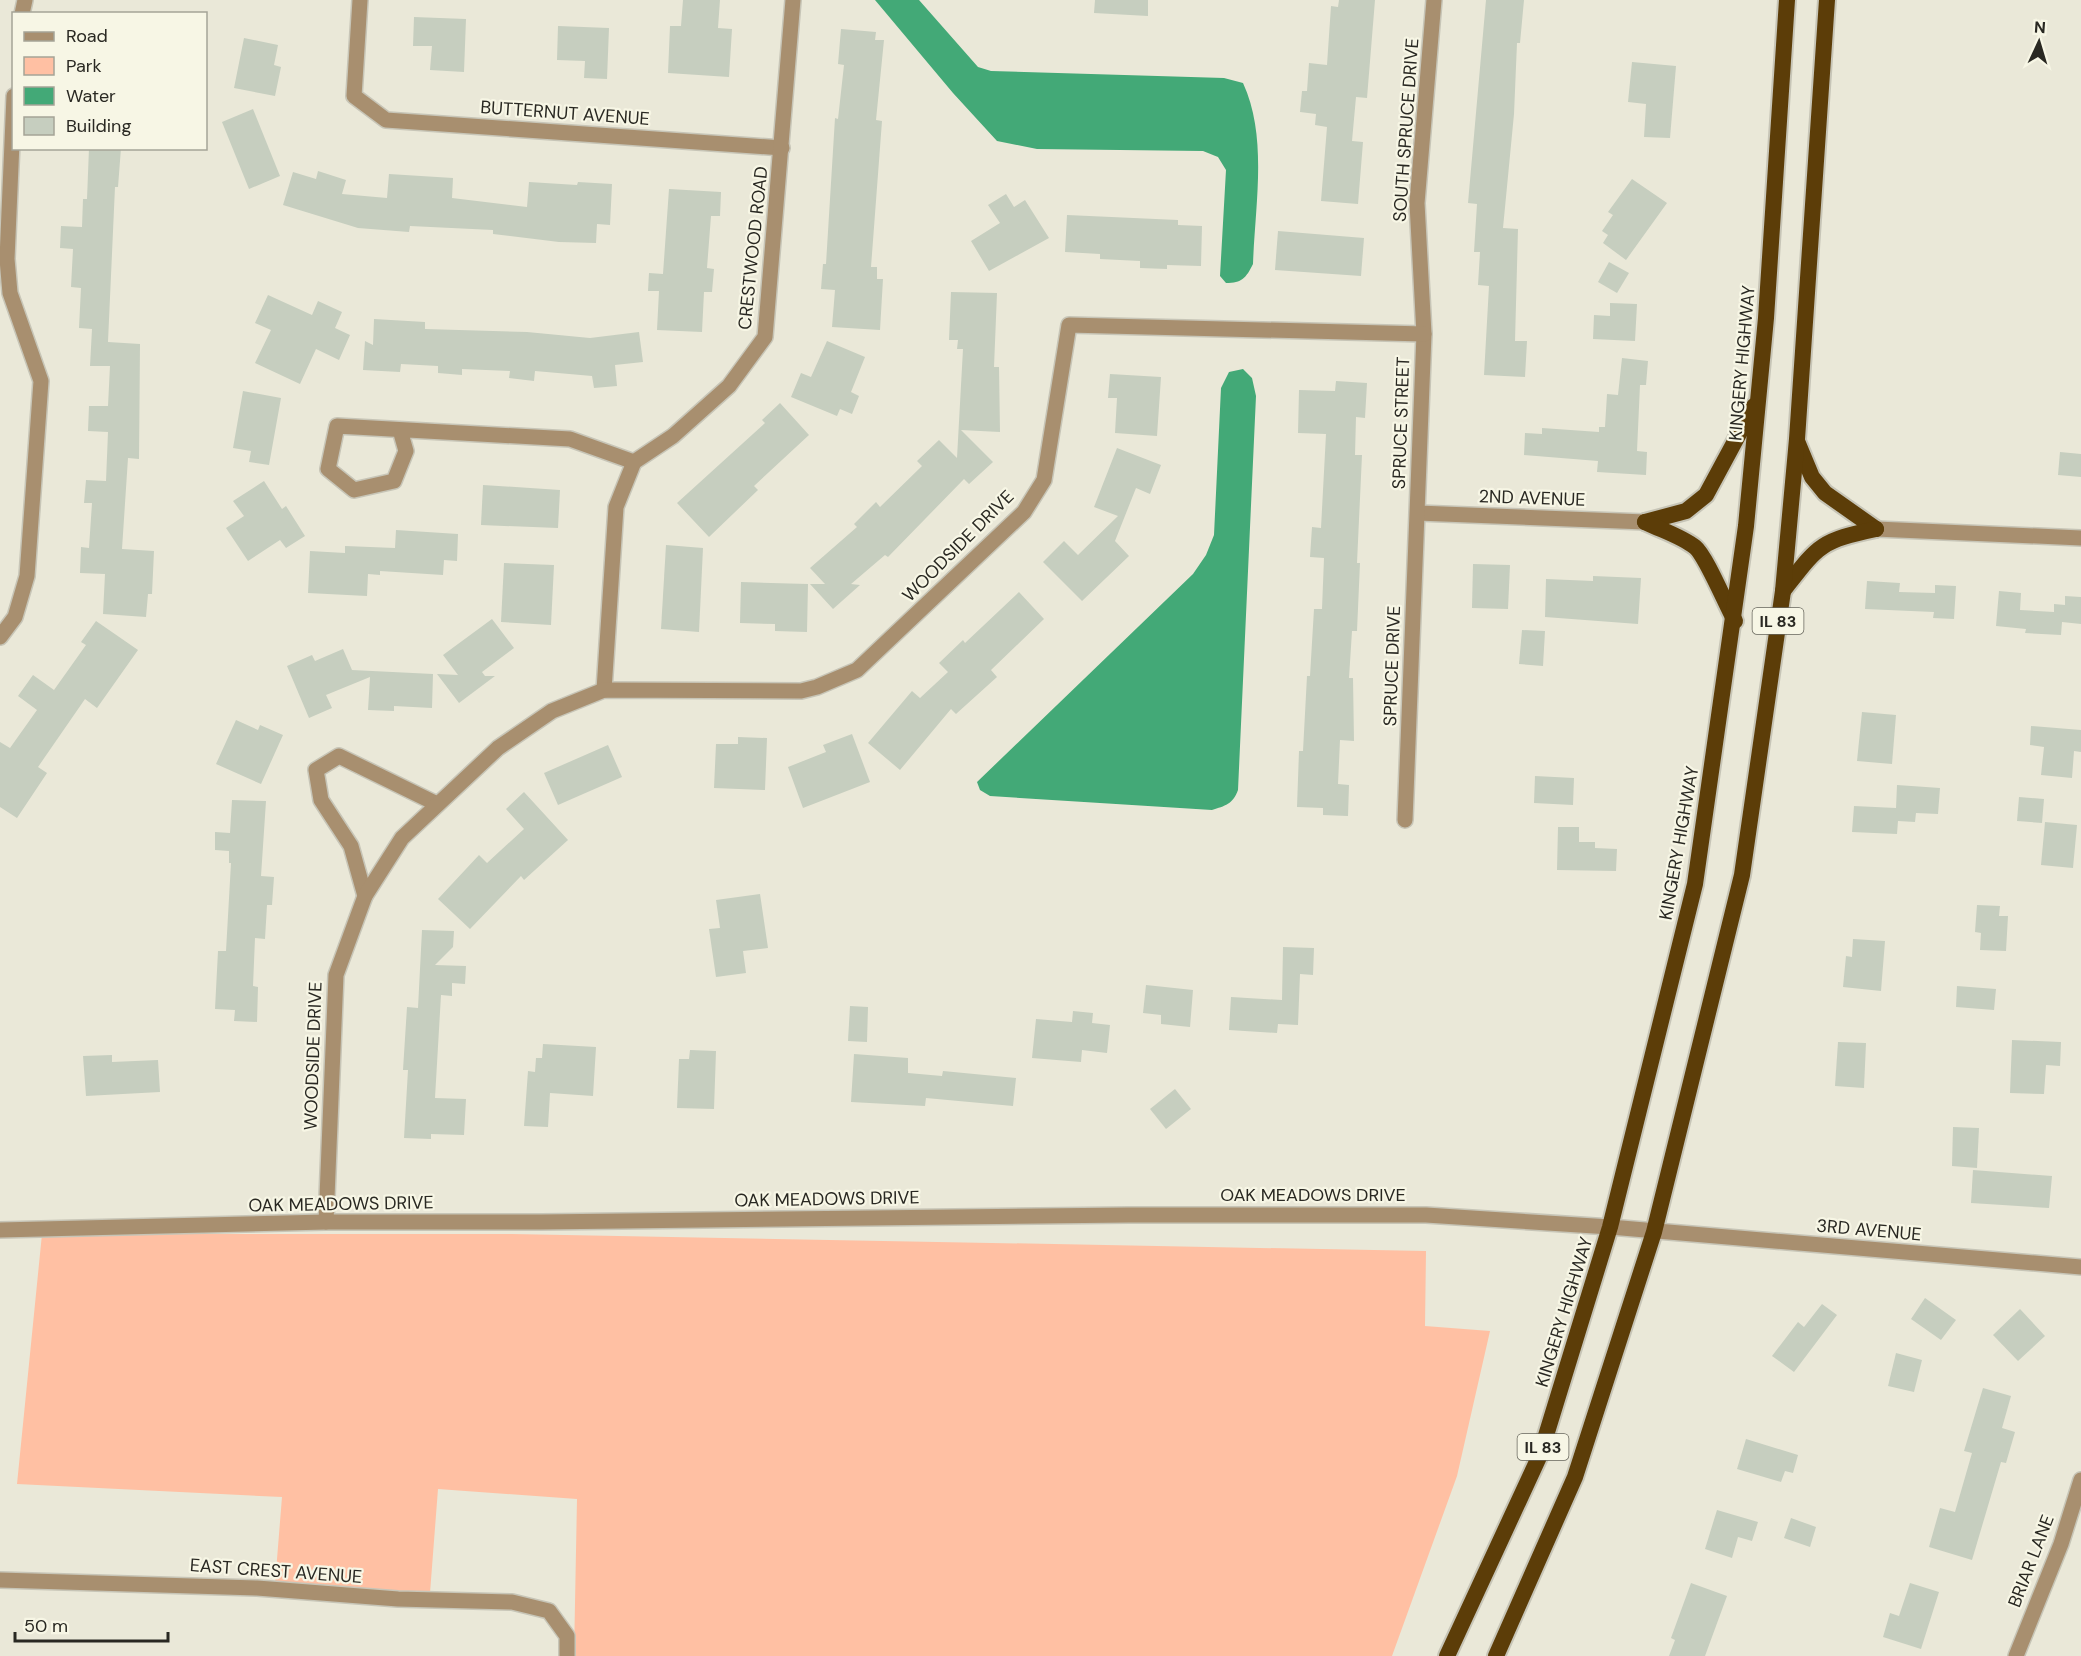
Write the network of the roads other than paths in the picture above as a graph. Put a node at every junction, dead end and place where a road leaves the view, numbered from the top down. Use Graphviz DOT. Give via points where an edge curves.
graph roads {
  1 [pos="360,0"];
  2 [pos="793,0"];
  3 [pos="1434,0"];
  4 [pos="1787,0"];
  5 [pos="1827,0"];
  6 [pos="12,141"];
  7 [pos="782,148"];
  8 [pos="1424,334"];
  9 [pos="1758,398"];
  10 [pos="400,430"];
  11 [pos="1797,439"];
  12 [pos="634,462"];
  13 [pos="1418,513"];
  14 [pos="1645,522"];
  15 [pos="1876,529"];
  16 [pos="2081,538"];
  17 [pos="1783,591"];
  18 [pos="1734,621"];
  19 [pos="0,637"];
  20 [pos="604,690"];
  21 [pos="437,804"];
  22 [pos="1405,820"];
  23 [pos="365,896"];
  24 [pos="327,1222"];
  25 [pos="1610,1227"];
  26 [pos="0,1230"];
  27 [pos="1654,1232"];
  28 [pos="2081,1268"];
  29 [pos="2081,1480"];
  30 [pos="0,1580"];
  31 [pos="567,1656"];
  32 [pos="1447,1656"];
  33 [pos="1496,1656"];
  34 [pos="2016,1656"];
  1 -- 7 [label="street, BUTTERNUT AVENUE" via="354,96 386,120"];
  2 -- 7 [label="street, CRESTWOOD ROAD"];
  3 -- 8 [label="street, SOUTH SPRUCE DRIVE" via="1417,203"];
  4 -- 9 [label="highway, KINGERY HIGHWAY / IL 83"];
  5 -- 11 [label="highway, IL 83"];
  6 -- 19 [label="street" via="7,259 10,293 41,381 27,576 15,617"];
  7 -- 12 [label="street, CRESTWOOD ROAD" via="765,337 729,386 673,436"];
  8 -- 13 [label="street, SPRUCE STREET"];
  8 -- 20 [label="street, WOODSIDE DRIVE" via="1069,325 1044,480 1024,512 857,670 801,691"];
  9 -- 14 [label="highway" via="1706,495 1686,511"];
  9 -- 18 [label="highway, KINGERY HIGHWAY / IL 83"];
  10 -- 10 [label="street" via="337,426 327,469 354,490 394,481 406,451"];
  10 -- 12 [label="street" via="570,439"];
  11 -- 15 [label="highway" via="1812,477 1825,493"];
  11 -- 17 [label="highway, IL 83"];
  12 -- 20 [label="street" via="616,507"];
  13 -- 14 [label="street, 2ND AVENUE"];
  13 -- 22 [label="street, SPRUCE DRIVE"];
  14 -- 18 [label="highway" via="1696,548 1706,559"];
  15 -- 16 [label="street"];
  15 -- 17 [label="highway" via="1840,537 1817,549"];
  17 -- 27 [label="highway, IL 83" via="1742,874"];
  18 -- 25 [label="highway, KINGERY HIGHWAY / IL 83" via="1695,884"];
  20 -- 21 [label="street, WOODSIDE DRIVE" via="552,711 498,748"];
  21 -- 23 [label="street, WOODSIDE DRIVE" via="402,838"];
  21 -- 23 [label="street" via="339,756 316,770 321,800 351,846"];
  23 -- 24 [label="street, WOODSIDE DRIVE" via="336,975"];
  24 -- 25 [label="street, OAK MEADOWS DRIVE" via="1402,1215"];
  24 -- 26 [label="street, OAK MEADOWS DRIVE"];
  25 -- 27 [label="street, OAK MEADOWS DRIVE"];
  25 -- 32 [label="highway, KINGERY HIGHWAY / IL 83" via="1540,1455"];
  27 -- 28 [label="street, 3RD AVENUE"];
  27 -- 33 [label="highway, IL 83" via="1575,1477"];
  29 -- 34 [label="street, BRIAR LANE" via="2061,1544"];
  30 -- 31 [label="street, EAST CREST AVENUE" via="257,1588 398,1599 512,1602 549,1611 567,1636"];
}
